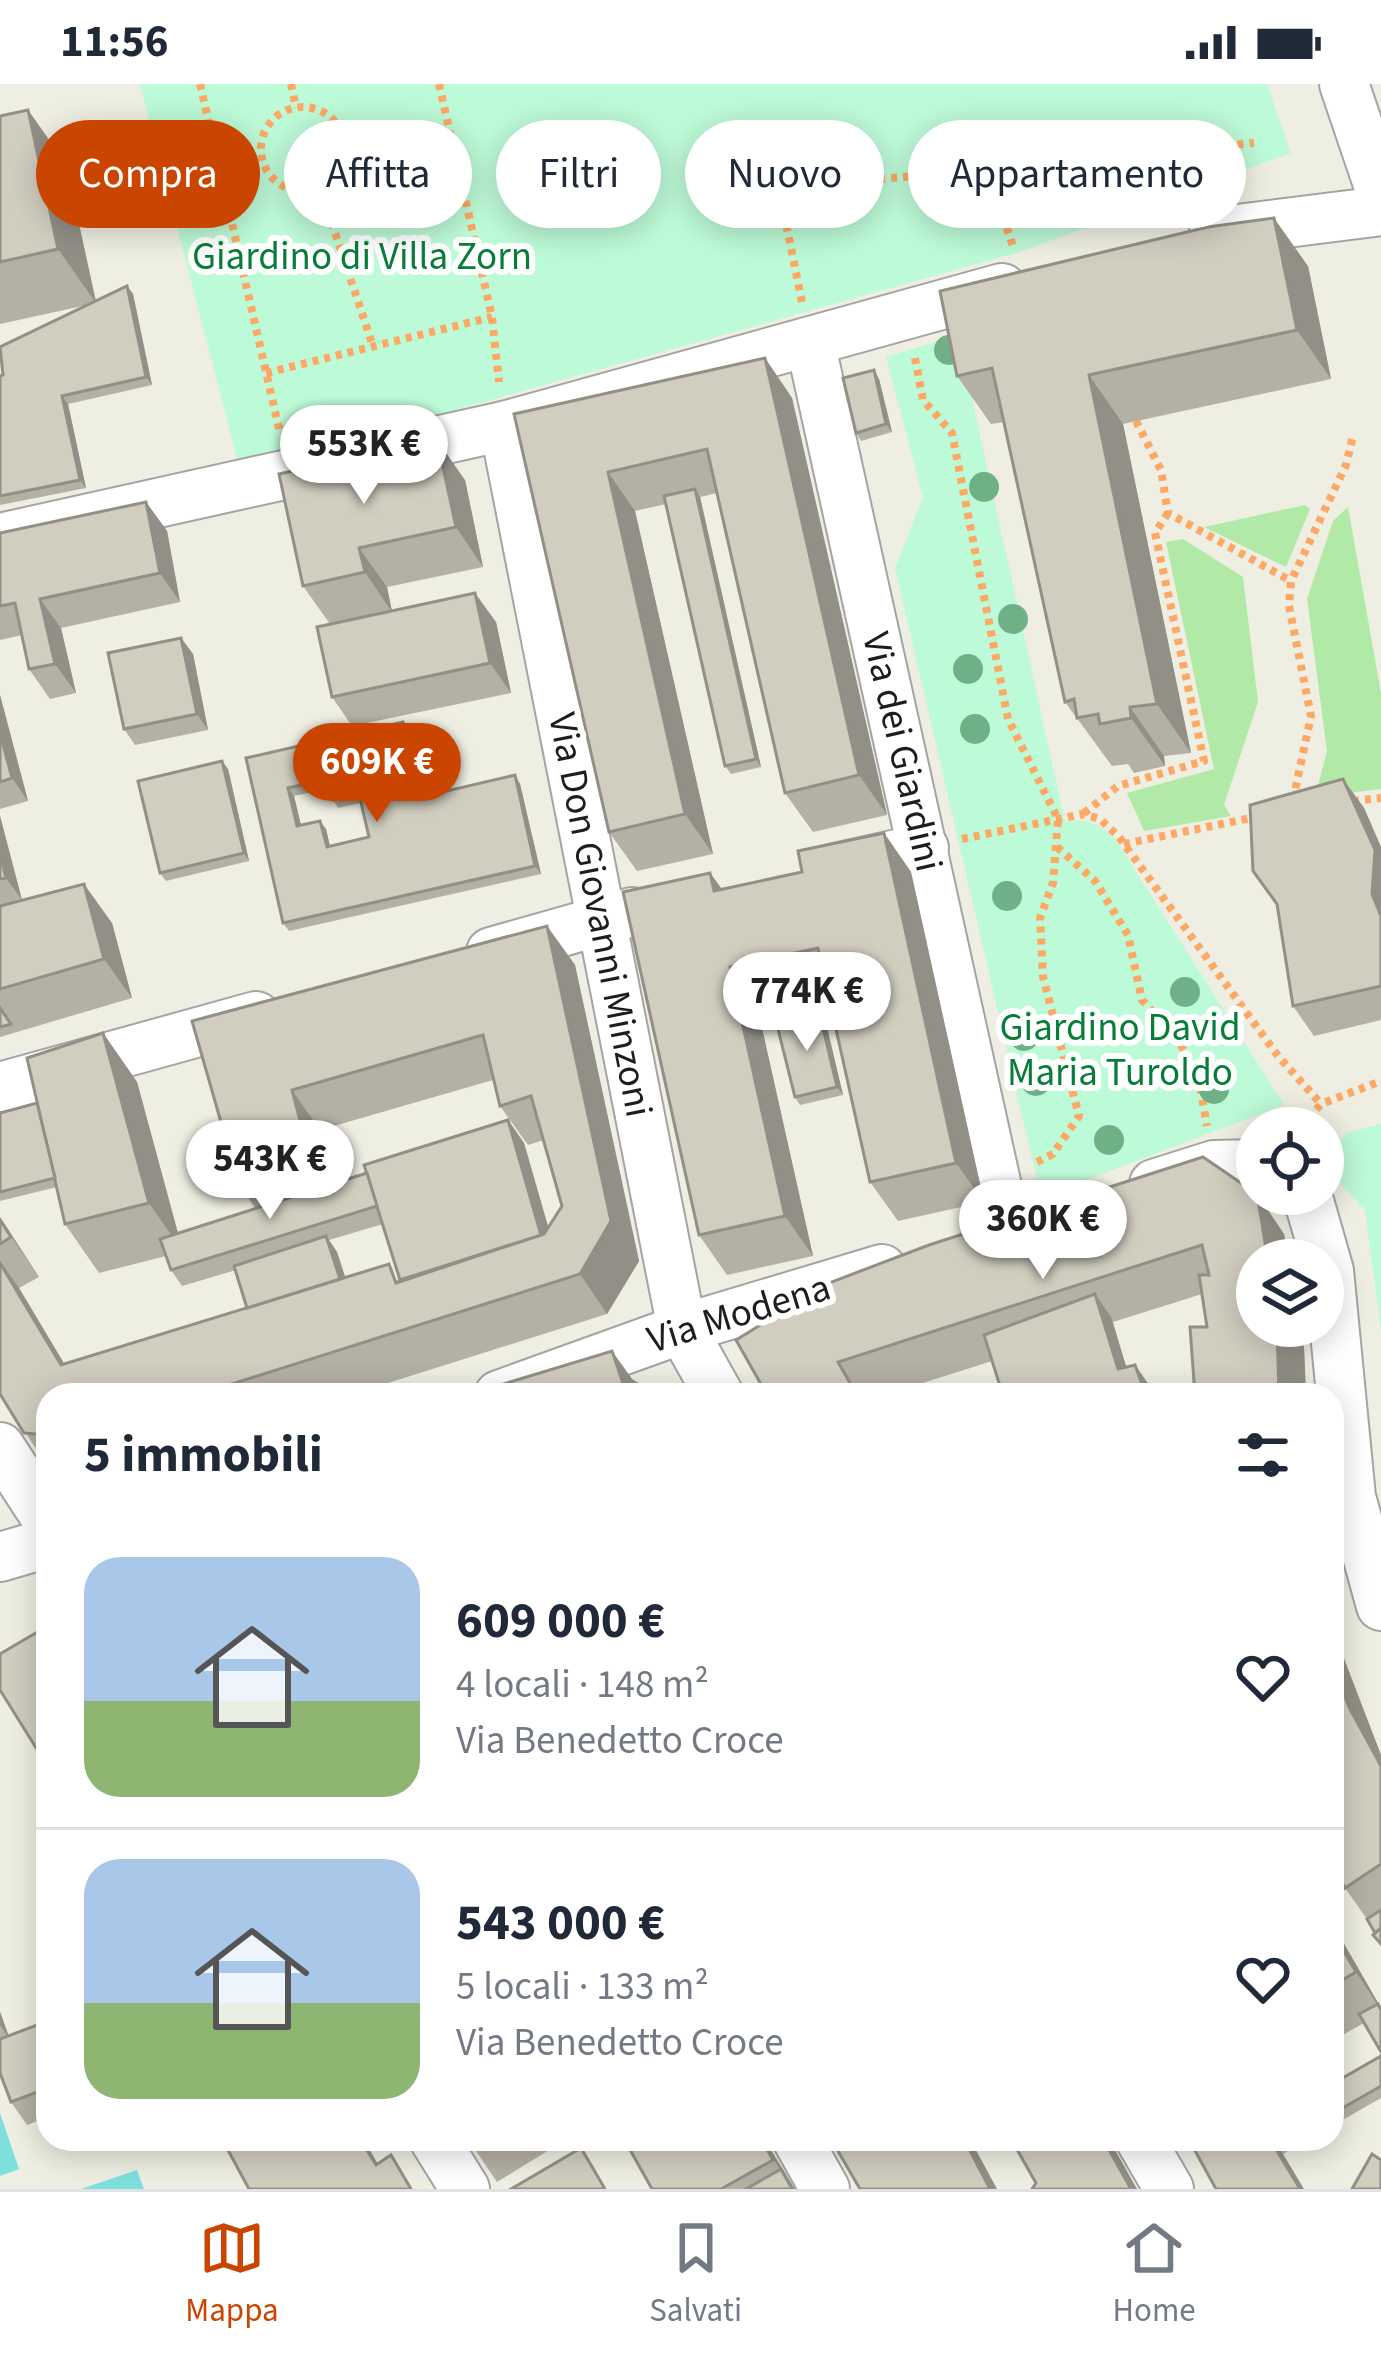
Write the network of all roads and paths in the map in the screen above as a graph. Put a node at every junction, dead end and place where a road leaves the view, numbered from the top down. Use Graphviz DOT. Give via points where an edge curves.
graph roads {
  1 [pos="200,84"];
  2 [pos="291,84"];
  3 [pos="439,84"];
  4 [pos="1344,84"];
  5 [pos="296,108"];
  6 [pos="332,120"];
  7 [pos="1254,143"];
  8 [pos="1246,144"];
  9 [pos="908,178"];
  10 [pos="284,183"];
  11 [pos="1381,194"];
  12 [pos="1381,211"];
  13 [pos="333,228"];
  14 [pos="1010,228"];
  15 [pos="1167,242"];
  16 [pos="1031,279"];
  17 [pos="906,315"];
  18 [pos="493,317"];
  19 [pos="810,342"];
  20 [pos="373,346"];
  21 [pos="266,373"];
  22 [pos="1136,421"];
  23 [pos="504,426"];
  24 [pos="1353,436"];
  25 [pos="290,474"];
  26 [pos="1168,513"];
  27 [pos="0,538"];
  28 [pos="1292,581"];
  29 [pos="1381,798"];
  30 [pos="1331,804"];
  31 [pos="1312,806"];
  32 [pos="1272,813"];
  33 [pos="1083,814"];
  34 [pos="1058,819"];
  35 [pos="1124,844"];
  36 [pos="1056,846"];
  37 [pos="924,848"];
  38 [pos="796,877"];
  39 [pos="682,902"];
  40 [pos="604,918"];
  41 [pos="452,962"];
  42 [pos="294,1006"];
  43 [pos="1381,1081"];
  44 [pos="0,1087"];
  45 [pos="1321,1104"];
  46 [pos="1318,1107"];
  47 [pos="1235,1164"];
  48 [pos="996,1182"];
  49 [pos="1110,1198"];
  50 [pos="1313,1215"];
  51 [pos="1028,1225"];
  52 [pos="682,1329"];
  53 [pos="532,1383"];
  54 [pos="712,1383"];
  55 [pos="1340,1383"];
  56 [pos="1344,1425"];
  57 [pos="0,1447"];
  58 [pos="36,1502"];
  59 [pos="36,1546"];
  60 [pos="0,1557"];
  61 [pos="1381,1606"];
  62 [pos="441,2151"];
  63 [pos="804,2151"];
  64 [pos="1147,2151"];
  65 [pos="465,2189"];
  66 [pos="825,2189"];
  67 [pos="1169,2189"];
  1 -- 21 [label="path"];
  2 -- 5 [label="path"];
  3 -- 18 [label="path"];
  4 -- 11 [label="street"];
  5 -- 6 [label="path"];
  5 -- 10 [label="path" via="267,125 260,152"];
  7 -- 8 [label="path"];
  9 -- 19 [label="path" via="779,189"];
  12 -- 15 [label="street"];
  13 -- 20 [label="path"];
  14 -- 16 [label="path"];
  16 -- 17 [label="street"];
  17 -- 19 [label="street"];
  17 -- 34 [label="path" via="923,400 952,433 1008,719"];
  18 -- 20 [label="path"];
  18 -- 23 [label="path"];
  19 -- 23 [label="street"];
  19 -- 37 [label="street, Via dei Giardini"];
  20 -- 21 [label="path"];
  21 -- 25 [label="path"];
  22 -- 26 [label="path" via="1161,470"];
  23 -- 25 [label="street"];
  23 -- 40 [label="street, Via Don Giovanni Minzoni"];
  24 -- 28 [label="path"];
  25 -- 27 [label="street"];
  26 -- 28 [label="path"];
  26 -- 33 [label="path" via="1155,533 1204,761 1118,786"];
  28 -- 31 [label="path" via="1289,606 1311,716 1292,808"];
  29 -- 30 [label="path"];
  32 -- 35 [label="path"];
  33 -- 34 [label="path"];
  33 -- 35 [label="path" via="1100,819"];
  34 -- 36 [label="path"];
  34 -- 37 [label="path"];
  35 -- 45 [label="path" via="1277,1056"];
  36 -- 47 [label="path" via="1095,880 1129,935 1142,1000 1198,1074"];
  36 -- 48 [label="path" via="1040,918 1043,977 1079,1116 1052,1154"];
  37 -- 38 [label="street"];
  37 -- 48 [label="street, Via dei Giardini"];
  39 -- 40 [label="street"];
  40 -- 41 [label="street"];
  40 -- 52 [label="street, Via Don Giovanni Minzoni"];
  42 -- 44 [label="street"];
  43 -- 45 [label="path"];
  45 -- 46 [label="path"];
  47 -- 49 [label="street"];
  48 -- 51 [label="street, Via dei Giardini"];
  50 -- 55 [label="street" via="1329,1271"];
  51 -- 52 [label="street, Via Modena"];
  52 -- 53 [label="street, Via Modena"];
  52 -- 54 [label="street, Via Don Giovanni Minzoni"];
  56 -- 61 [label="street" via="1351,1497"];
  57 -- 58 [label="street"];
  59 -- 60 [label="street"];
  62 -- 65 [label="street"];
  63 -- 66 [label="street"];
  64 -- 67 [label="street"];
}
